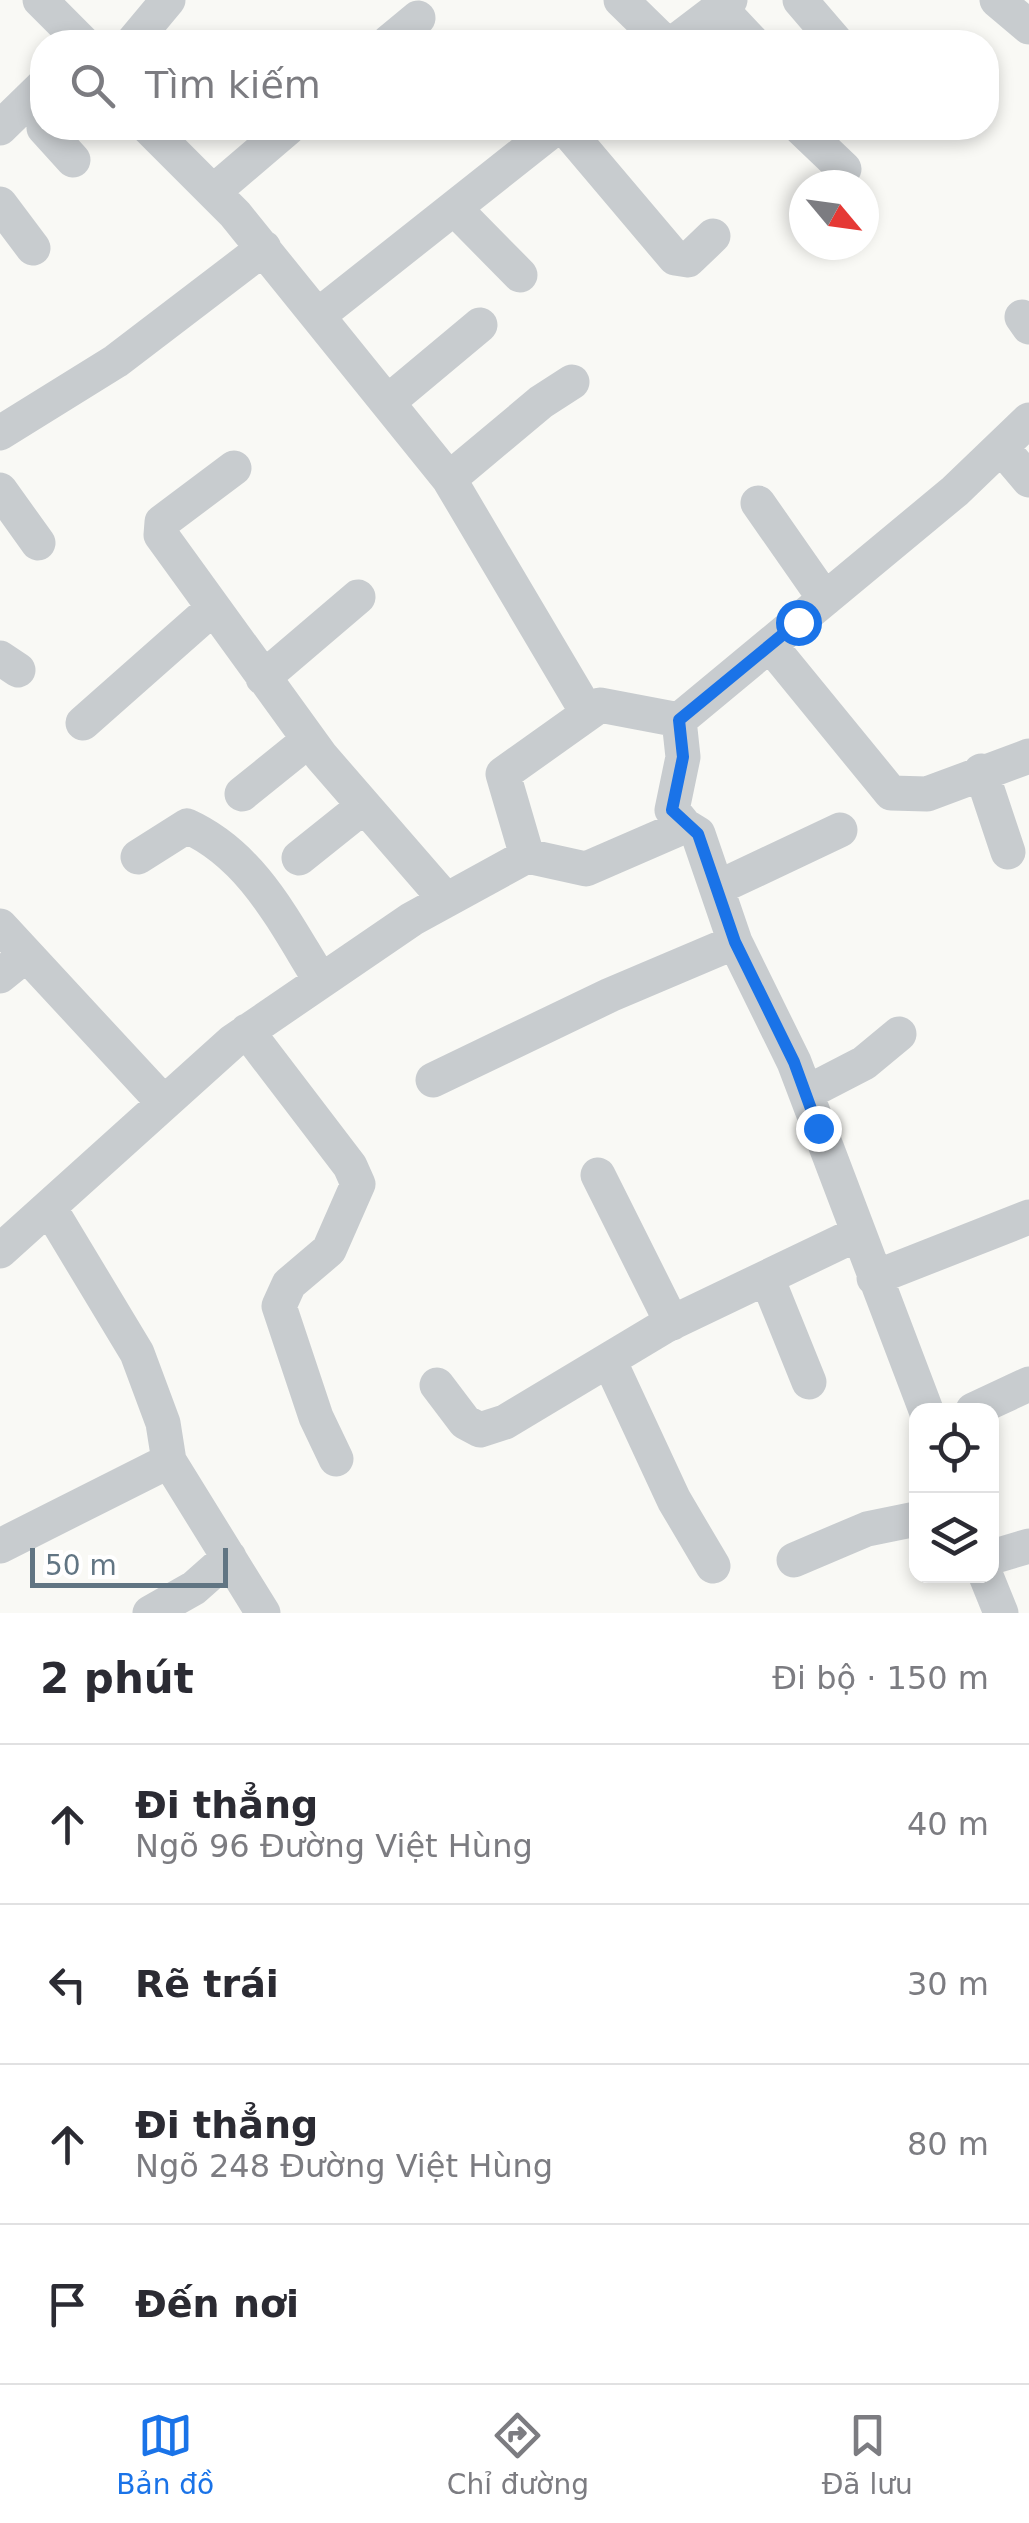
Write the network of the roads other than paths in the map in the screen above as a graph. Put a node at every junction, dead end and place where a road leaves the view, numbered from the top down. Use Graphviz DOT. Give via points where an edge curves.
graph roads {
  1 [pos="40,0"];
  2 [pos="168,0"];
  3 [pos="621,0"];
  4 [pos="800,0"];
  5 [pos="997,0"];
  6 [pos="725,4"];
  7 [pos="418,18"];
  8 [pos="1029,26"];
  9 [pos="70,30"];
  10 [pos="143,30"];
  11 [pos="404,30"];
  12 [pos="652,30"];
  13 [pos="691,30"];
  14 [pos="743,30"];
  15 [pos="826,30"];
  16 [pos="55,140"];
  17 [pos="162,140"];
  18 [pos="274,140"];
  19 [pos="540,140"];
  20 [pos="575,140"];
  21 [pos="813,140"];
  22 [pos="74,160"];
  23 [pos="844,170"];
  24 [pos="213,192"];
  25 [pos="0,204"];
  26 [pos="454,208"];
  27 [pos="714,236"];
  28 [pos="33,248"];
  29 [pos="264,248"];
  30 [pos="520,274"];
  31 [pos="320,314"];
  32 [pos="480,325"];
  33 [pos="572,382"];
  34 [pos="389,400"];
  35 [pos="1029,420"];
  36 [pos="2,428"];
  37 [pos="1001,447"];
  38 [pos="234,468"];
  39 [pos="449,480"];
  40 [pos="1029,480"];
  41 [pos="0,490"];
  42 [pos="758,503"];
  43 [pos="38,543"];
  44 [pos="358,597"];
  45 [pos="825,598"];
  46 [pos="212,609"];
  47 [pos="770,644"];
  48 [pos="263,678"];
  49 [pos="587,712"];
  50 [pos="679,720"];
  51 [pos="83,723"];
  52 [pos="309,740"];
  53 [pos="1029,756"];
  54 [pos="982,771"];
  55 [pos="242,794"];
  56 [pos="364,806"];
  57 [pos="685,826"];
  58 [pos="840,830"];
  59 [pos="1008,852"];
  60 [pos="527,856"];
  61 [pos="138,857"];
  62 [pos="299,858"];
  63 [pos="716,888"];
  64 [pos="446,900"];
  65 [pos="0,926"];
  66 [pos="735,942"];
  67 [pos="13,965"];
  68 [pos="321,981"];
  69 [pos="247,1031"];
  70 [pos="899,1034"];
  71 [pos="433,1080"];
  72 [pos="806,1093"];
  73 [pos="164,1103"];
  74 [pos="598,1175"];
  75 [pos="49,1207"];
  76 [pos="1029,1216"];
  77 [pos="857,1234"];
  78 [pos="0,1251"];
  79 [pos="767,1278"];
  80 [pos="874,1278"];
  81 [pos="672,1324"];
  82 [pos="609,1360"];
  83 [pos="809,1382"];
  84 [pos="1029,1384"];
  85 [pos="437,1385"];
  86 [pos="923,1403"];
  87 [pos="988,1403"];
  88 [pos="336,1459"];
  89 [pos="169,1460"];
  90 [pos="909,1520"];
  91 [pos="0,1546"];
  92 [pos="1029,1546"];
  93 [pos="999,1555"];
  94 [pos="229,1557"];
  95 [pos="794,1560"];
  96 [pos="713,1566"];
  97 [pos="989,1583"];
  98 [pos="150,1613"];
  99 [pos="264,1613"];
  100 [pos="1000,1613"];
  1 -- 9 [label="street"];
  2 -- 10 [label="street"];
  3 -- 12 [label="street"];
  4 -- 15 [label="street"];
  5 -- 8 [label="street"];
  6 -- 13 [label="street"];
  6 -- 14 [label="street"];
  7 -- 11 [label="street"];
  16 -- 22 [label="street"];
  17 -- 24 [label="street"];
  18 -- 24 [label="street"];
  19 -- 26 [label="street"];
  20 -- 27 [label="street" via="675,258 688,260"];
  21 -- 23 [label="street"];
  24 -- 29 [label="street"];
  25 -- 28 [label="street"];
  26 -- 30 [label="street"];
  26 -- 31 [label="street"];
  29 -- 31 [label="street"];
  29 -- 36 [label="street" via="116,361"];
  31 -- 34 [label="street"];
  32 -- 34 [label="street"];
  33 -- 39 [label="street"];
  34 -- 39 [label="street"];
  35 -- 37 [label="street"];
  37 -- 40 [label="street"];
  37 -- 45 [label="street"];
  38 -- 46 [label="street" via="162,522 161,535"];
  39 -- 49 [label="street"];
  41 -- 43 [label="street"];
  42 -- 45 [label="street"];
  44 -- 48 [label="street"];
  45 -- 47 [label="street"];
  46 -- 48 [label="street"];
  46 -- 51 [label="street"];
  47 -- 50 [label="street"];
  47 -- 54 [label="street" via="891,794 927,794"];
  48 -- 52 [label="street"];
  49 -- 50 [label="street" via="600,705"];
  49 -- 60 [label="street" via="503,774"];
  50 -- 57 [label="street" via="683,757 672,810"];
  52 -- 55 [label="street"];
  52 -- 56 [label="street"];
  53 -- 54 [label="street"];
  54 -- 59 [label="street"];
  56 -- 62 [label="street"];
  56 -- 64 [label="street"];
  57 -- 60 [label="street" via="586,869"];
  57 -- 63 [label="street" via="698,834"];
  58 -- 63 [label="street"];
  60 -- 64 [label="street"];
  61 -- 68 [label="street" via="188,826 216,839 256,878"];
  63 -- 66 [label="street"];
  64 -- 68 [label="street"];
  65 -- 67 [label="street"];
  66 -- 71 [label="street"];
  66 -- 72 [label="street"];
  67 -- 73 [label="street"];
  68 -- 69 [label="street"];
  69 -- 73 [label="street"];
  69 -- 88 [label="street" via="358,1184 330,1250 289,1284 278,1306"];
  70 -- 72 [label="street" via="864,1063"];
  72 -- 77 [label="street"];
  73 -- 75 [label="street"];
  74 -- 81 [label="street"];
  75 -- 78 [label="street"];
  75 -- 89 [label="street" via="137,1353"];
  76 -- 80 [label="street"];
  77 -- 79 [label="street"];
  77 -- 80 [label="street"];
  79 -- 81 [label="street"];
  79 -- 83 [label="street"];
  80 -- 86 [label="street"];
  81 -- 82 [label="street"];
  82 -- 85 [label="street" via="480,1430"];
  82 -- 96 [label="street" via="674,1500"];
  84 -- 87 [label="street"];
  89 -- 91 [label="street"];
  89 -- 94 [label="street"];
  90 -- 95 [label="street" via="867,1529"];
  92 -- 93 [label="street"];
  94 -- 98 [label="street" via="194,1588"];
  94 -- 99 [label="street"];
  97 -- 100 [label="street"];
}
